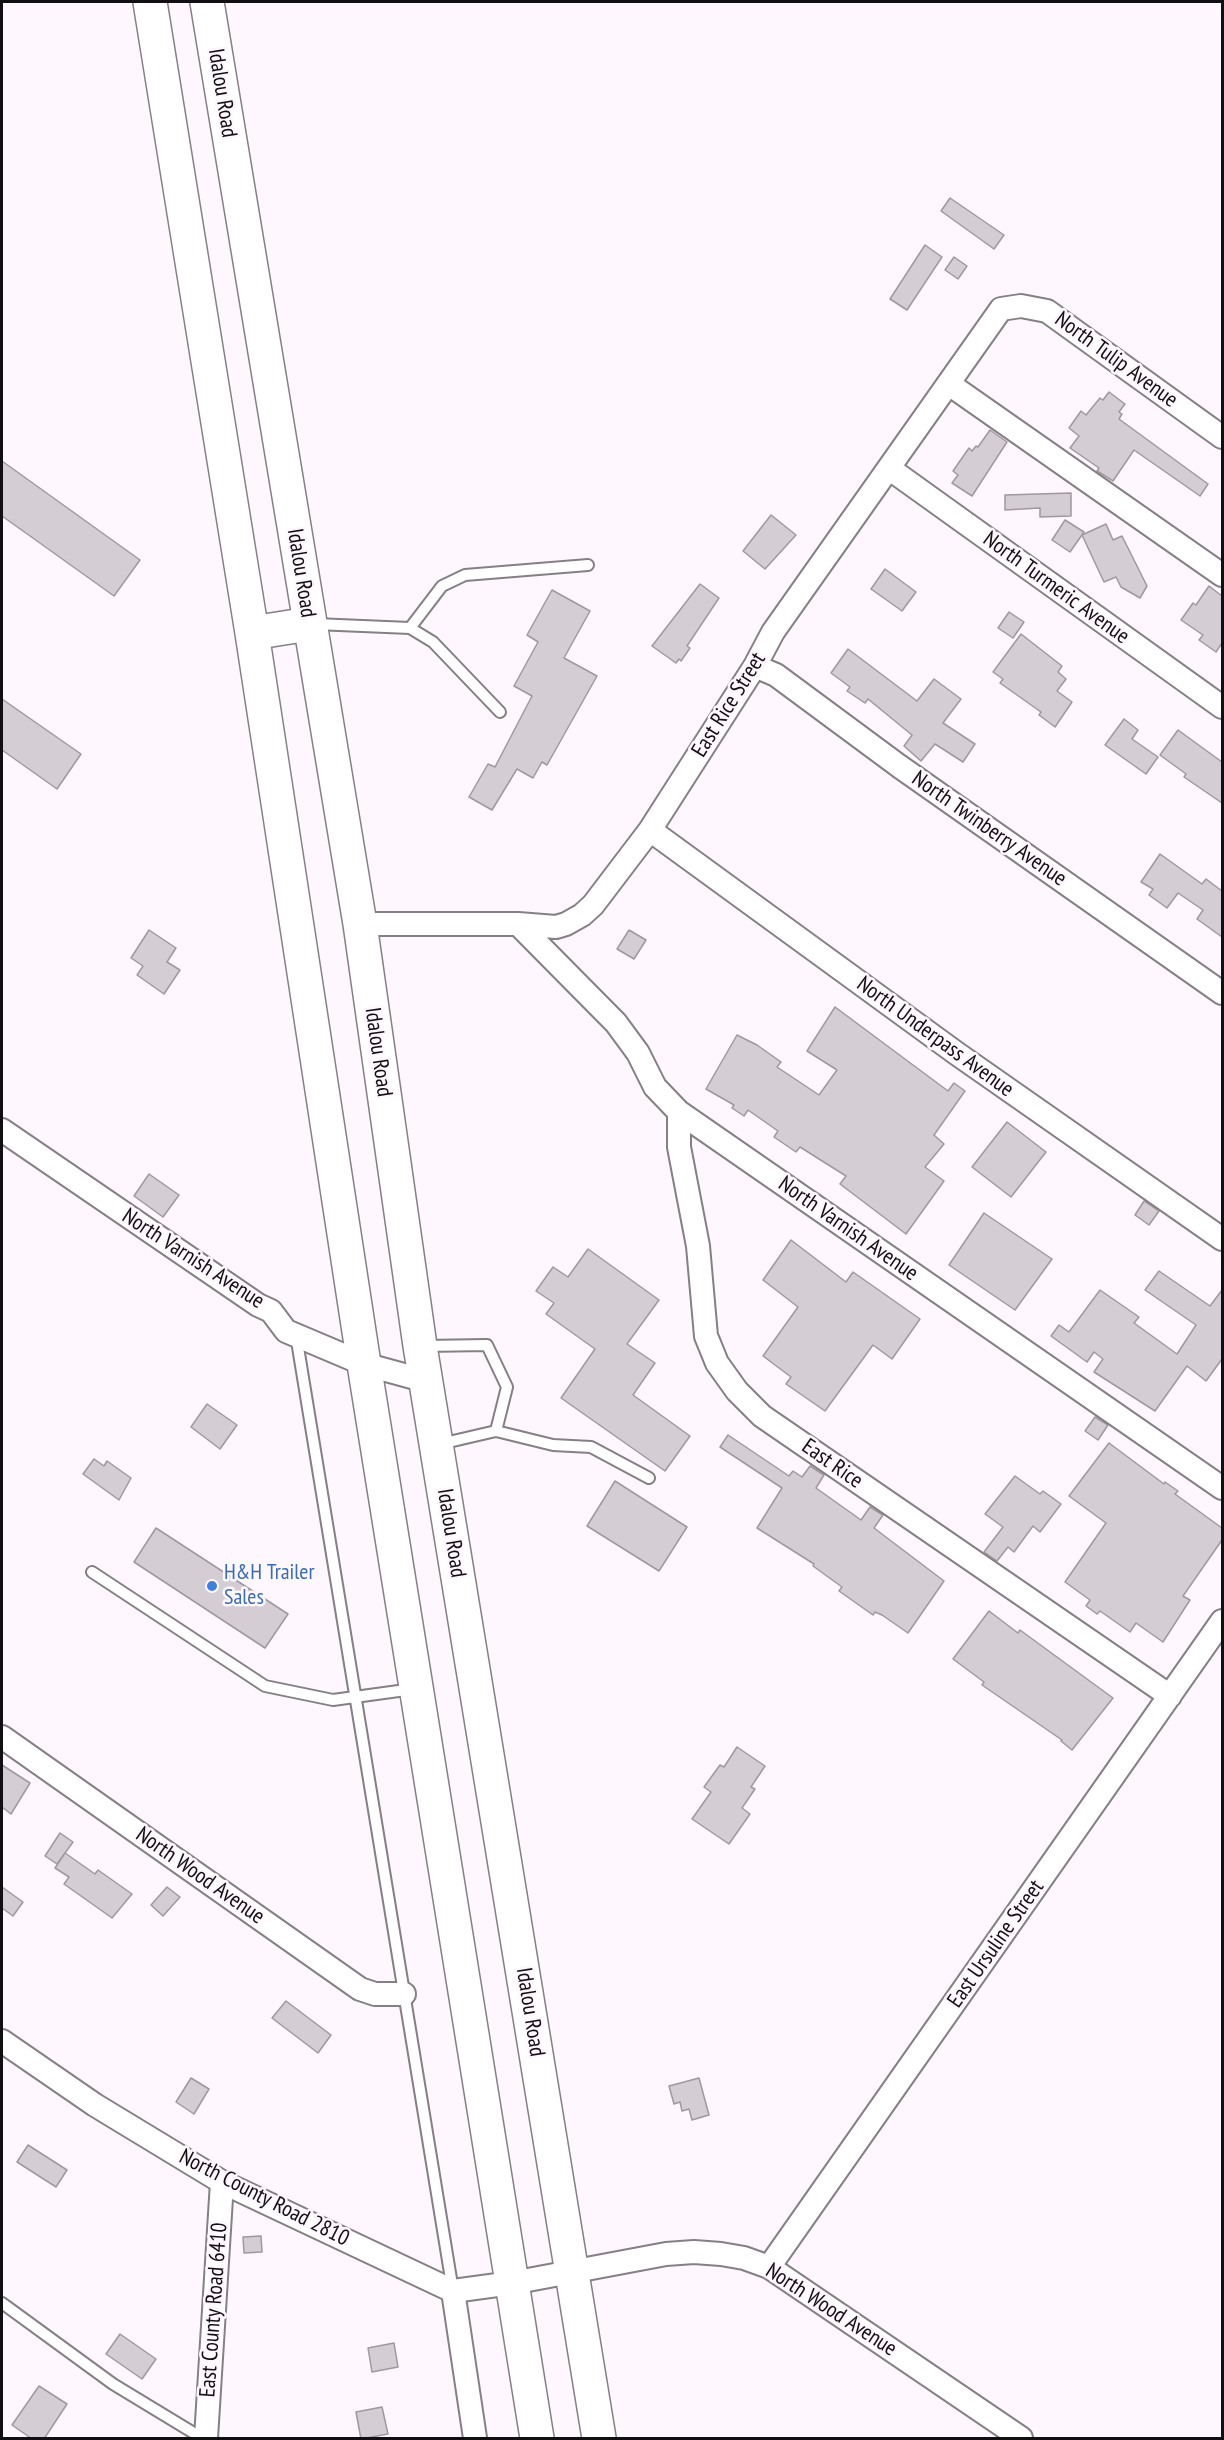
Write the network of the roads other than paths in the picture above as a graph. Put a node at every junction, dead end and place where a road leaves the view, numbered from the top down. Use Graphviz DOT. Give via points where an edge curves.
graph roads {
  1 [pos="150,2"];
  2 [pos="207,2"];
  3 [pos="1002,309"];
  4 [pos="949,384"];
  5 [pos="1222,437"];
  6 [pos="890,469"];
  7 [pos="588,565"];
  8 [pos="1222,575"];
  9 [pos="309,624"];
  10 [pos="411,628"];
  11 [pos="252,633"];
  12 [pos="755,666"];
  13 [pos="1222,707"];
  14 [pos="500,712"];
  15 [pos="650,830"];
  16 [pos="360,924"];
  17 [pos="518,924"];
  18 [pos="1222,993"];
  19 [pos="679,1112"];
  20 [pos="2,1130"];
  21 [pos="1222,1239"];
  22 [pos="296,1335"];
  23 [pos="420,1346"];
  24 [pos="364,1364"];
  25 [pos="426,1381"];
  26 [pos="496,1431"];
  27 [pos="436,1445"];
  28 [pos="649,1478"];
  29 [pos="1222,1488"];
  30 [pos="92,1572"];
  31 [pos="1222,1621"];
  32 [pos="416,1689"];
  33 [pos="1170,1696"];
  34 [pos="356,1697"];
  35 [pos="2,1737"];
  36 [pos="404,1994"];
  37 [pos="2,2042"];
  38 [pos="222,2182"];
  39 [pos="769,2266"];
  40 [pos="573,2271"];
  41 [pos="512,2283"];
  42 [pos="453,2291"];
  43 [pos="2,2303"];
  44 [pos="204,2439"];
  45 [pos="475,2439"];
  46 [pos="537,2439"];
  47 [pos="599,2439"];
  48 [pos="1021,2439"];
  1 -- 11 [label="highway"];
  2 -- 9 [label="highway, Idalou Road"];
  3 -- 4 [label="street, East Rice Street"];
  3 -- 5 [label="street, North Tulip Avenue" via="1021,306 1047,311"];
  4 -- 6 [label="street, East Rice Street"];
  4 -- 8 [label="street"];
  6 -- 12 [label="street, East Rice Street" via="773,632"];
  6 -- 13 [label="street, North Turmeric Avenue"];
  7 -- 10 [label="lane" via="465,575 442,586"];
  9 -- 10 [label="lane"];
  9 -- 11 [label="highway"];
  9 -- 16 [label="highway, Idalou Road"];
  10 -- 14 [label="lane" via="433,642"];
  11 -- 24 [label="highway"];
  12 -- 15 [label="street, East Rice Street"];
  12 -- 18 [label="street, North Twinberry Avenue" via="776,675"];
  15 -- 17 [label="street, East Rice Street" via="582,915 556,927"];
  15 -- 21 [label="street, North Underpass Avenue" via="956,1053"];
  16 -- 17 [label="street, East Rice Street"];
  16 -- 23 [label="highway, Idalou Road"];
  17 -- 19 [label="street, North Varnish Avenue" via="616,1023 638,1053 655,1087"];
  19 -- 29 [label="street, North Varnish Avenue"];
  19 -- 33 [label="street, East Rice" via="679,1147 698,1246 706,1336 717,1363 737,1391 762,1416"];
  20 -- 22 [label="street, North Varnish Avenue" via="271,1311 286,1330"];
  22 -- 24 [label="street, North Varnish Avenue"];
  22 -- 34 [label="lane"];
  23 -- 25 [label="highway, Idalou Road"];
  23 -- 26 [label="lane" via="487,1345 507,1387"];
  24 -- 25 [label="street, North Varnish Avenue"];
  24 -- 32 [label="highway"];
  25 -- 27 [label="highway, Idalou Road"];
  26 -- 27 [label="lane"];
  26 -- 28 [label="lane" via="553,1445 591,1448"];
  27 -- 40 [label="highway, Idalou Road"];
  30 -- 34 [label="lane" via="265,1686 333,1700"];
  31 -- 33 [label="street, East Ursuline Street"];
  32 -- 34 [label="lane"];
  32 -- 41 [label="highway"];
  33 -- 39 [label="street, East Ursuline Street"];
  34 -- 36 [label="lane"];
  35 -- 36 [label="street, North Wood Avenue" via="360,1989 375,1994"];
  36 -- 42 [label="lane"];
  37 -- 38 [label="street, North County Road 2810" via="95,2105"];
  38 -- 42 [label="street, North County Road 2810"];
  38 -- 44 [label="street, East County Road 6410"];
  39 -- 40 [label="street, North Wood Avenue" via="744,2258 694,2252"];
  39 -- 48 [label="street, North Wood Avenue"];
  40 -- 41 [label="street, North Wood Avenue"];
  40 -- 47 [label="highway, Idalou Road"];
  41 -- 42 [label="street"];
  41 -- 46 [label="highway"];
  42 -- 45 [label="street"];
  43 -- 44 [label="lane" via="113,2384"];
}
